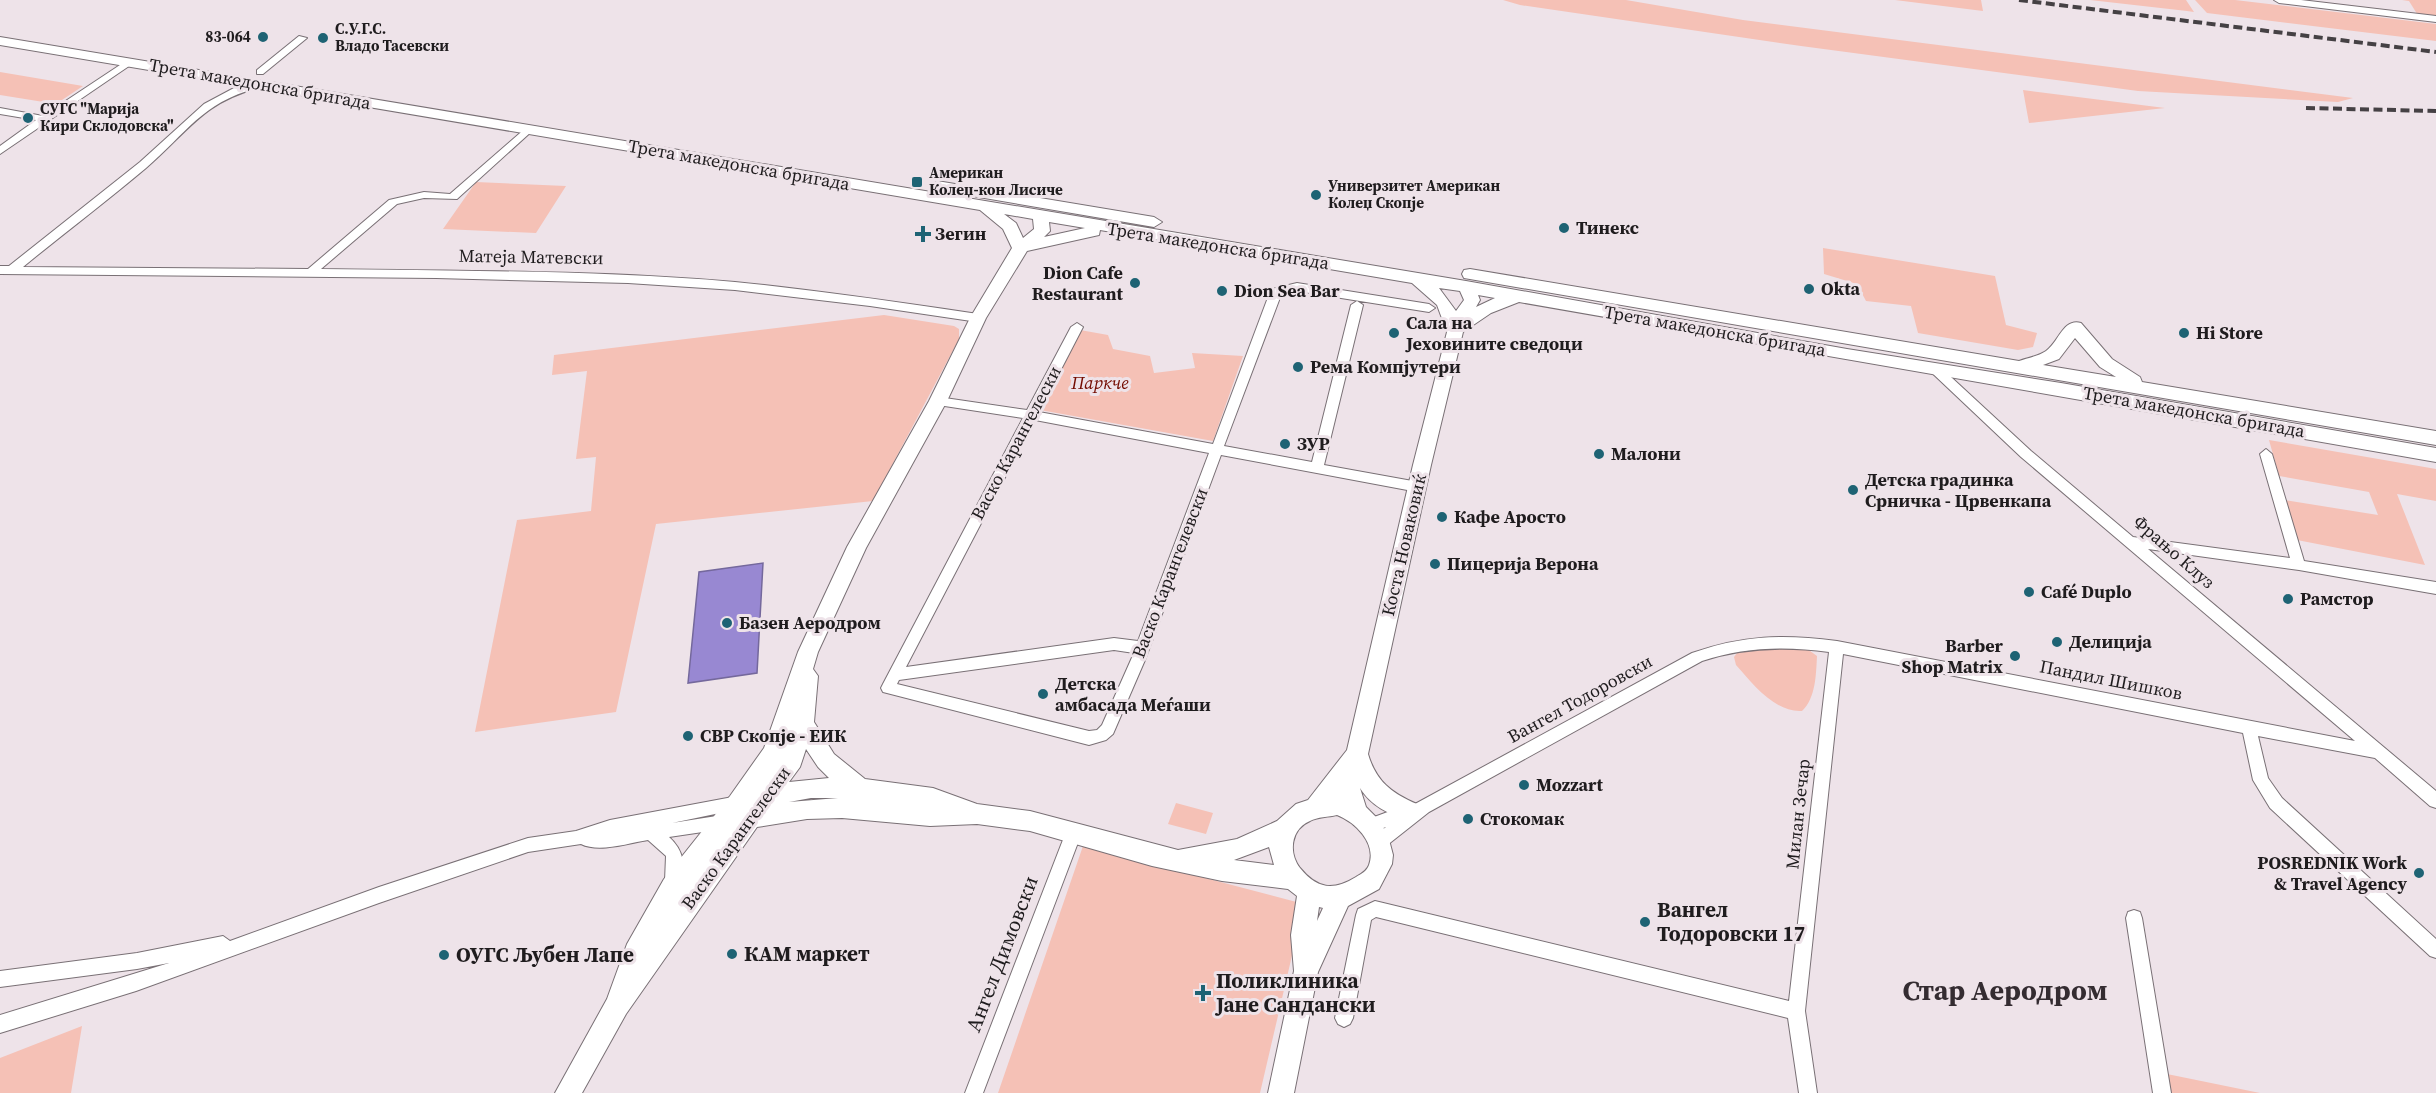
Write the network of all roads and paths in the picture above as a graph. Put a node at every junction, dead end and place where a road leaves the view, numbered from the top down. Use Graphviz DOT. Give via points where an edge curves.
graph roads {
  1 [pos="2279,0"];
  2 [pos="2436,19"];
  3 [pos="0,27"];
  4 [pos="302,38"];
  5 [pos="0,41"];
  6 [pos="129,62"];
  7 [pos="216,77"];
  8 [pos="259,78"];
  9 [pos="212,100"];
  10 [pos="0,111"];
  11 [pos="45,119"];
  12 [pos="527,130"];
  13 [pos="0,151"];
  14 [pos="983,207"];
  15 [pos="1044,210"];
  16 [pos="1108,228"];
  17 [pos="1020,248"];
  18 [pos="6,270"];
  19 [pos="309,274"];
  20 [pos="1409,277"];
  21 [pos="1466,280"];
  22 [pos="1518,296"];
  23 [pos="1357,304"];
  24 [pos="1429,308"];
  25 [pos="978,318"];
  26 [pos="1458,325"];
  27 [pos="1077,327"];
  28 [pos="2022,366"];
  29 [pos="1939,373"];
  30 [pos="2164,393"];
  31 [pos="938,400"];
  32 [pos="1031,415"];
  33 [pos="2436,438"];
  34 [pos="1217,449"];
  35 [pos="2266,454"];
  36 [pos="2436,455"];
  37 [pos="1317,468"];
  38 [pos="1418,487"];
  39 [pos="2133,542"];
  40 [pos="2299,565"];
  41 [pos="2436,588"];
  42 [pos="1762,640"];
  43 [pos="1837,647"];
  44 [pos="1142,648"];
  45 [pos="808,652"];
  46 [pos="891,681"];
  47 [pos="803,722"];
  48 [pos="2249,727"];
  49 [pos="2381,753"];
  50 [pos="1351,762"];
  51 [pos="861,788"];
  52 [pos="767,795"];
  53 [pos="2436,801"];
  54 [pos="1317,806"];
  55 [pos="1416,809"];
  56 [pos="745,811"];
  57 [pos="977,814"];
  58 [pos="723,822"];
  59 [pos="1370,826"];
  60 [pos="1284,829"];
  61 [pos="1074,832"];
  62 [pos="652,834"];
  63 [pos="576,838"];
  64 [pos="1173,860"];
  65 [pos="672,886"];
  66 [pos="1300,886"];
  67 [pos="1340,898"];
  68 [pos="2134,918"];
  69 [pos="269,935"];
  70 [pos="2436,950"];
  71 [pos="1306,971"];
  72 [pos="0,979"];
  73 [pos="617,1005"];
  74 [pos="1796,1011"];
  75 [pos="1344,1018"];
  76 [pos="0,1023"];
  77 [pos="568,1093"];
  78 [pos="974,1093"];
  79 [pos="1281,1093"];
  80 [pos="1808,1093"];
  81 [pos="2162,1093"];
  1 -- 2 [label="street"];
  3 -- 8 [label="street, Трета македонска бригада"];
  4 -- 8 [label="street"];
  5 -- 6 [label="street, Трета македонска бригада"];
  6 -- 7 [label="street, Трета македонска бригада"];
  6 -- 11 [label="street"];
  7 -- 8 [label="street, Трета македонска бригада"];
  7 -- 9 [label="street" via="222,85"];
  8 -- 9 [label="street"];
  8 -- 12 [label="street, Трета македонска бригада"];
  8 -- 15 [label="street, Трета македонска бригада"];
  9 -- 18 [label="street" via="184,123 164,147"];
  10 -- 11 [label="street"];
  11 -- 13 [label="street"];
  12 -- 14 [label="street, Трета македонска бригада"];
  12 -- 19 [label="street" via="453,196 424,195 393,202"];
  14 -- 15 [label="street, Трета македонска бригада"];
  14 -- 17 [label="street" via="1010,226"];
  15 -- 16 [label="street, Трета македонска бригада"];
  15 -- 17 [label="street" via="1042,231"];
  15 -- 21 [label="street, Трета македонска бригада" via="1285,245"];
  16 -- 17 [label="street"];
  16 -- 20 [label="street, Трета македонска бригада"];
  17 -- 25 [label="street"];
  18 -- 19 [label="street, Матеја Матевски"];
  19 -- 25 [label="street, Матеја Матевски" via="680,282"];
  20 -- 21 [label="street, Трета македонска бригада"];
  20 -- 26 [label="street" via="1440,295"];
  21 -- 22 [label="street, Трета македонска бригада"];
  21 -- 26 [label="street, Коста Новаковиќ" via="1472,300"];
  21 -- 28 [label="street, Трета македонска бригада"];
  22 -- 26 [label="street" via="1484,308"];
  22 -- 29 [label="street, Трета македонска бригада"];
  23 -- 37 [label="street"];
  24 -- 34 [label="street, Васко Карангелевски" via="1297,287 1276,292"];
  25 -- 31 [label="street, Васко Карангелески"];
  26 -- 38 [label="street, Коста Новаковиќ"];
  27 -- 32 [label="street, Васко Карангелески"];
  28 -- 30 [label="street, Трета македонска бригада"];
  28 -- 30 [label="street" via="2053,355 2075,327 2115,370"];
  29 -- 36 [label="street, Трета македонска бригада"];
  29 -- 39 [label="street, Фрањо Клуз" via="2026,454"];
  30 -- 33 [label="street, Трета македонска бригада"];
  31 -- 32 [label="street"];
  31 -- 45 [label="street, Васко Карангелески" via="857,547"];
  32 -- 34 [label="street"];
  32 -- 46 [label="street, Васко Карангелески"];
  34 -- 37 [label="street"];
  34 -- 44 [label="street, Васко Карангелевски"];
  35 -- 40 [label="street"];
  37 -- 38 [label="street"];
  38 -- 50 [label="street, Коста Новаковиќ"];
  39 -- 40 [label="street"];
  39 -- 49 [label="street, Фрањо Клуз"];
  40 -- 41 [label="street"];
  42 -- 43 [label="street, Пандил Шишков"];
  42 -- 55 [label="street, Вангел Тодоровски" via="1697,657"];
  43 -- 48 [label="street, Пандил Шишков"];
  43 -- 74 [label="street, Милан Зечар"];
  44 -- 46 [label="street" via="1114,644"];
  44 -- 46 [label="street, Васко Карангелевски" via="1108,729 1089,738"];
  45 -- 47 [label="street, Васко Карангелески"];
  45 -- 56 [label="street, Васко Карангелески" via="782,731"];
  47 -- 51 [label="street" via="823,760"];
  47 -- 52 [label="street, Васко Карангелески" via="792,760"];
  48 -- 49 [label="street, Пандил Шишков"];
  48 -- 70 [label="street" via="2261,780 2276,803"];
  49 -- 53 [label="street, Пандил Шишков"];
  50 -- 54 [label="street, Коста Новаковиќ"];
  50 -- 55 [label="street" via="1376,794 1389,803"];
  50 -- 59 [label="street, Коста Новаковиќ" via="1349,792"];
  51 -- 52 [label="street" via="811,788"];
  51 -- 57 [label="street" via="933,798"];
  52 -- 56 [label="street, Васко Карангелески"];
  54 -- 59 [label="street" via="1337,805"];
  54 -- 60 [label="street" via="1298,814"];
  55 -- 59 [label="street, Вангел Тодоровски"];
  56 -- 57 [label="street" via="842,808 930,816"];
  56 -- 58 [label="street"];
  56 -- 63 [label="street" via="610,827"];
  56 -- 73 [label="street, Васко Карангелески"];
  57 -- 61 [label="street"];
  58 -- 62 [label="street"];
  58 -- 65 [label="street, Васко Карангелески"];
  59 -- 67 [label="street" via="1381,860 1374,878 1360,891"];
  60 -- 64 [label="street" via="1239,849"];
  60 -- 66 [label="street" via="1281,859"];
  61 -- 64 [label="street"];
  61 -- 78 [label="street, Ангел Димовски"];
  62 -- 63 [label="street"];
  62 -- 65 [label="street" via="672,848 676,860"];
  63 -- 69 [label="street" via="528,845"];
  64 -- 66 [label="street"];
  65 -- 73 [label="street, Васко Карангелески" via="636,952"];
  66 -- 67 [label="street" via="1324,897"];
  66 -- 71 [label="street"];
  67 -- 71 [label="street"];
  68 -- 81 [label="street"];
  69 -- 72 [label="street" via="137,961"];
  69 -- 76 [label="street" via="136,983"];
  71 -- 79 [label="street"];
  73 -- 77 [label="street, Васко Карангелески"];
  74 -- 75 [label="street" via="1375,909 1364,915"];
  74 -- 80 [label="street, Милан Зечар"];
}
